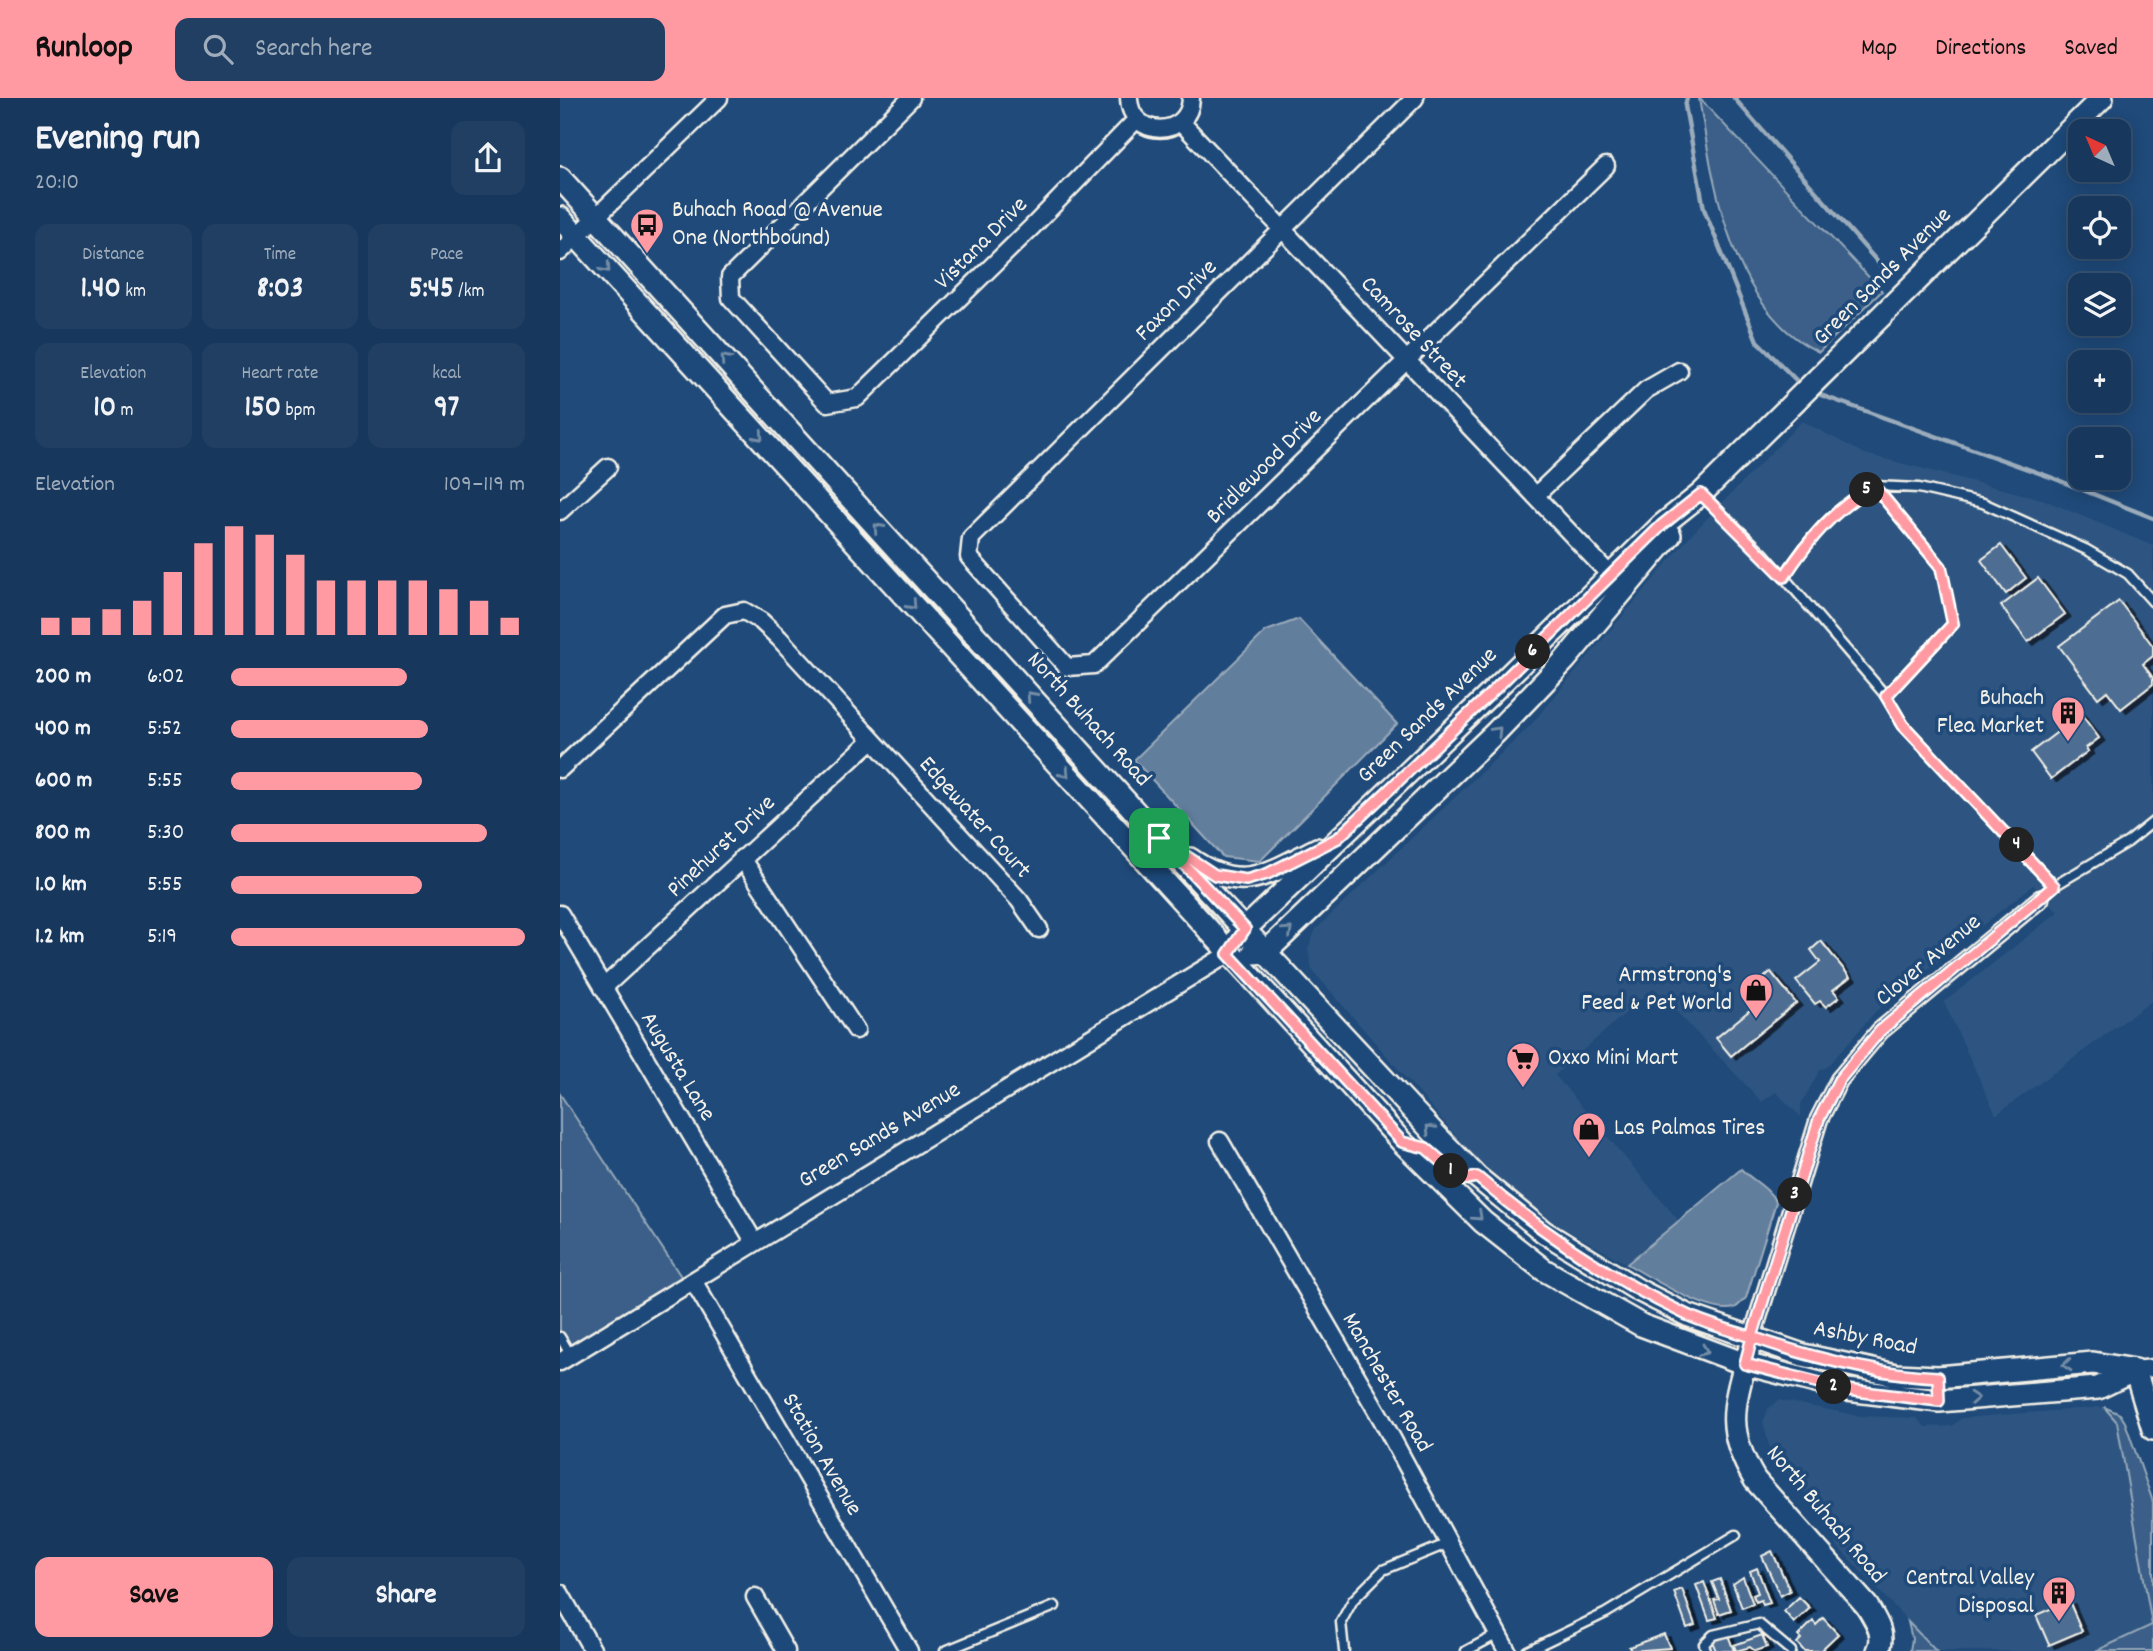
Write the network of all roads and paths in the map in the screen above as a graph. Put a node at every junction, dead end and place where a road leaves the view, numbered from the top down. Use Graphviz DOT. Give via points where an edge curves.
graph roads {
  1 [pos="719,98"];
  2 [pos="911,98"];
  3 [pos="1129,98"];
  4 [pos="1191,98"];
  5 [pos="1416,98"];
  6 [pos="2102,98"];
  7 [pos="1136,120"];
  8 [pos="1181,122"];
  9 [pos="1606,166"];
  10 [pos="560,178"];
  11 [pos="560,218"];
  12 [pos="597,218"];
  13 [pos="1282,229"];
  14 [pos="578,236"];
  15 [pos="560,252"];
  16 [pos="1406,359"];
  17 [pos="1679,371"];
  18 [pos="608,467"];
  19 [pos="1874,486"];
  20 [pos="1701,494"];
  21 [pos="1535,496"];
  22 [pos="560,511"];
  23 [pos="971,538"];
  24 [pos="1611,576"];
  25 [pos="1784,577"];
  26 [pos="2153,603"];
  27 [pos="1886,696"];
  28 [pos="872,740"];
  29 [pos="560,769"];
  30 [pos="2153,822"];
  31 [pos="1159,838"];
  32 [pos="1338,838"];
  33 [pos="742,858"];
  34 [pos="2054,886"];
  35 [pos="2040,899"];
  36 [pos="560,914"];
  37 [pos="1039,929"];
  38 [pos="1245,929"];
  39 [pos="1266,952"];
  40 [pos="1228,954"];
  41 [pos="603,988"];
  42 [pos="856,1030"];
  43 [pos="1220,1141"];
  44 [pos="1402,1142"];
  45 [pos="1477,1177"];
  46 [pos="755,1243"];
  47 [pos="694,1282"];
  48 [pos="1638,1290"];
  49 [pos="560,1337"];
  50 [pos="1752,1337"];
  51 [pos="565,1359"];
  52 [pos="1745,1364"];
  53 [pos="2144,1369"];
  54 [pos="1938,1377"];
  55 [pos="1939,1401"];
  56 [pos="2153,1429"];
  57 [pos="1735,1535"];
  58 [pos="1449,1543"];
  59 [pos="560,1593"];
  60 [pos="755,1597"];
  61 [pos="1055,1606"];
  62 [pos="1498,1634"];
  63 [pos="1880,1647"];
  64 [pos="779,1648"];
  65 [pos="593,1651"];
  66 [pos="909,1651"];
  67 [pos="945,1651"];
  68 [pos="1344,1651"];
  69 [pos="1466,1651"];
  70 [pos="1507,1651"];
  71 [pos="1527,1651"];
  72 [pos="1706,1651"];
  73 [pos="1791,1651"];
  1 -- 12 [label="street"];
  2 -- 7 [label="street, Vistana Drive" via="730,277 731,298 827,403 857,398"];
  3 -- 7 [label="street"];
  4 -- 8 [label="street"];
  5 -- 13 [label="street, Faxon Drive"];
  6 -- 20 [label="main road, Green Sands Avenue"];
  7 -- 8 [label="street" via="1163,130"];
  8 -- 13 [label="street, Camrose Street"];
  9 -- 16 [label="street, Bridlewood Drive"];
  10 -- 12 [label="main road, North Buhach Road"];
  11 -- 14 [label="main road"];
  12 -- 14 [label="street"];
  31 -- 12 [label="main road, North Buhach Road, one-way"];
  13 -- 16 [label="street, Camrose Street"];
  13 -- 23 [label="street, Faxon Drive"];
  14 -- 15 [label="street"];
  14 -- 40 [label="main road, one-way"];
  16 -- 21 [label="street, Camrose Street"];
  16 -- 23 [label="street, Bridlewood Drive" via="1094,666 1067,667 969,557"];
  17 -- 21 [label="street" via="1646,390"];
  18 -- 22 [label="street"];
  19 -- 25 [label="lane" via="1842,504"];
  19 -- 26 [label="lane" via="1919,488 1983,503 2087,550 2128,574"];
  19 -- 27 [label="lane" via="1941,567 1953,624"];
  20 -- 24 [label="main road, Green Sands Avenue"];
  20 -- 25 [label="lane"];
  39 -- 20 [label="main road, Green Sands Avenue, one-way" via="1565,660"];
  21 -- 24 [label="street, Camrose Street"];
  24 -- 32 [label="main road, Green Sands Avenue"];
  25 -- 27 [label="lane"];
  27 -- 34 [label="lane" via="1903,725"];
  28 -- 29 [label="street, Edgewater Court" via="779,638 744,611 725,615"];
  28 -- 33 [label="street, Pinehurst Drive"];
  28 -- 37 [label="street, Edgewater Court" via="1019,901"];
  30 -- 34 [label="lane"];
  31 -- 32 [label="main road" via="1215,875 1246,880"];
  31 -- 38 [label="main road, North Buhach Road"];
  32 -- 38 [label="main road, Green Sands Avenue"];
  33 -- 41 [label="street, Pinehurst Drive"];
  33 -- 42 [label="street"];
  34 -- 35 [label="lane"];
  35 -- 50 [label="street, Clover Avenue" via="1880,1031 1839,1080 1819,1119"];
  36 -- 41 [label="street, Augusta Lane"];
  38 -- 39 [label="main road, North Buhach Road"];
  38 -- 40 [label="main road, Green Sands Avenue"];
  39 -- 40 [label="main road, Green Sands Avenue"];
  45 -- 39 [label="main road, North Buhach Road, one-way"];
  40 -- 44 [label="main road"];
  40 -- 46 [label="street, Green Sands Avenue"];
  41 -- 46 [label="street, Augusta Lane"];
  43 -- 58 [label="street, Manchester Road"];
  44 -- 45 [label="main road" via="1426,1148 1463,1180"];
  44 -- 52 [label="main road, Ashby Road, one-way" via="1483,1222 1544,1270 1641,1325"];
  45 -- 48 [label="main road, North Buhach Road" via="1544,1232"];
  46 -- 47 [label="street, Green Sands Avenue"];
  47 -- 51 [label="street, Green Sands Avenue"];
  47 -- 66 [label="street, Station Avenue"];
  48 -- 50 [label="main road, Ashby Road" via="1688,1315"];
  49 -- 51 [label="lane"];
  50 -- 52 [label="main road, North Buhach Road"];
  50 -- 54 [label="main road, Ashby Road" via="1803,1355 1896,1375"];
  52 -- 55 [label="main road, Ashby Road" via="1847,1390"];
  52 -- 63 [label="main road, North Buhach Road" via="1733,1418 1744,1460 1755,1480 1867,1606 1879,1626"];
  53 -- 54 [label="main road, Ashby Road, one-way" via="2093,1363"];
  55 -- 53 [label="main road, Ashby Road, one-way" via="2098,1388"];
  53 -- 56 [label="main road"];
  54 -- 55 [label="main road"];
  57 -- 71 [label="lane" via="1606,1613"];
  58 -- 62 [label="street, Manchester Road"];
  58 -- 68 [label="lane" via="1383,1570 1353,1600 1340,1622"];
  59 -- 65 [label="street"];
  60 -- 64 [label="street"];
  61 -- 67 [label="lane"];
  62 -- 69 [label="lane"];
  62 -- 70 [label="street, Manchester Road"];
  72 -- 73 [label="lane" via="1704,1644 1713,1635 1759,1624"];
}
